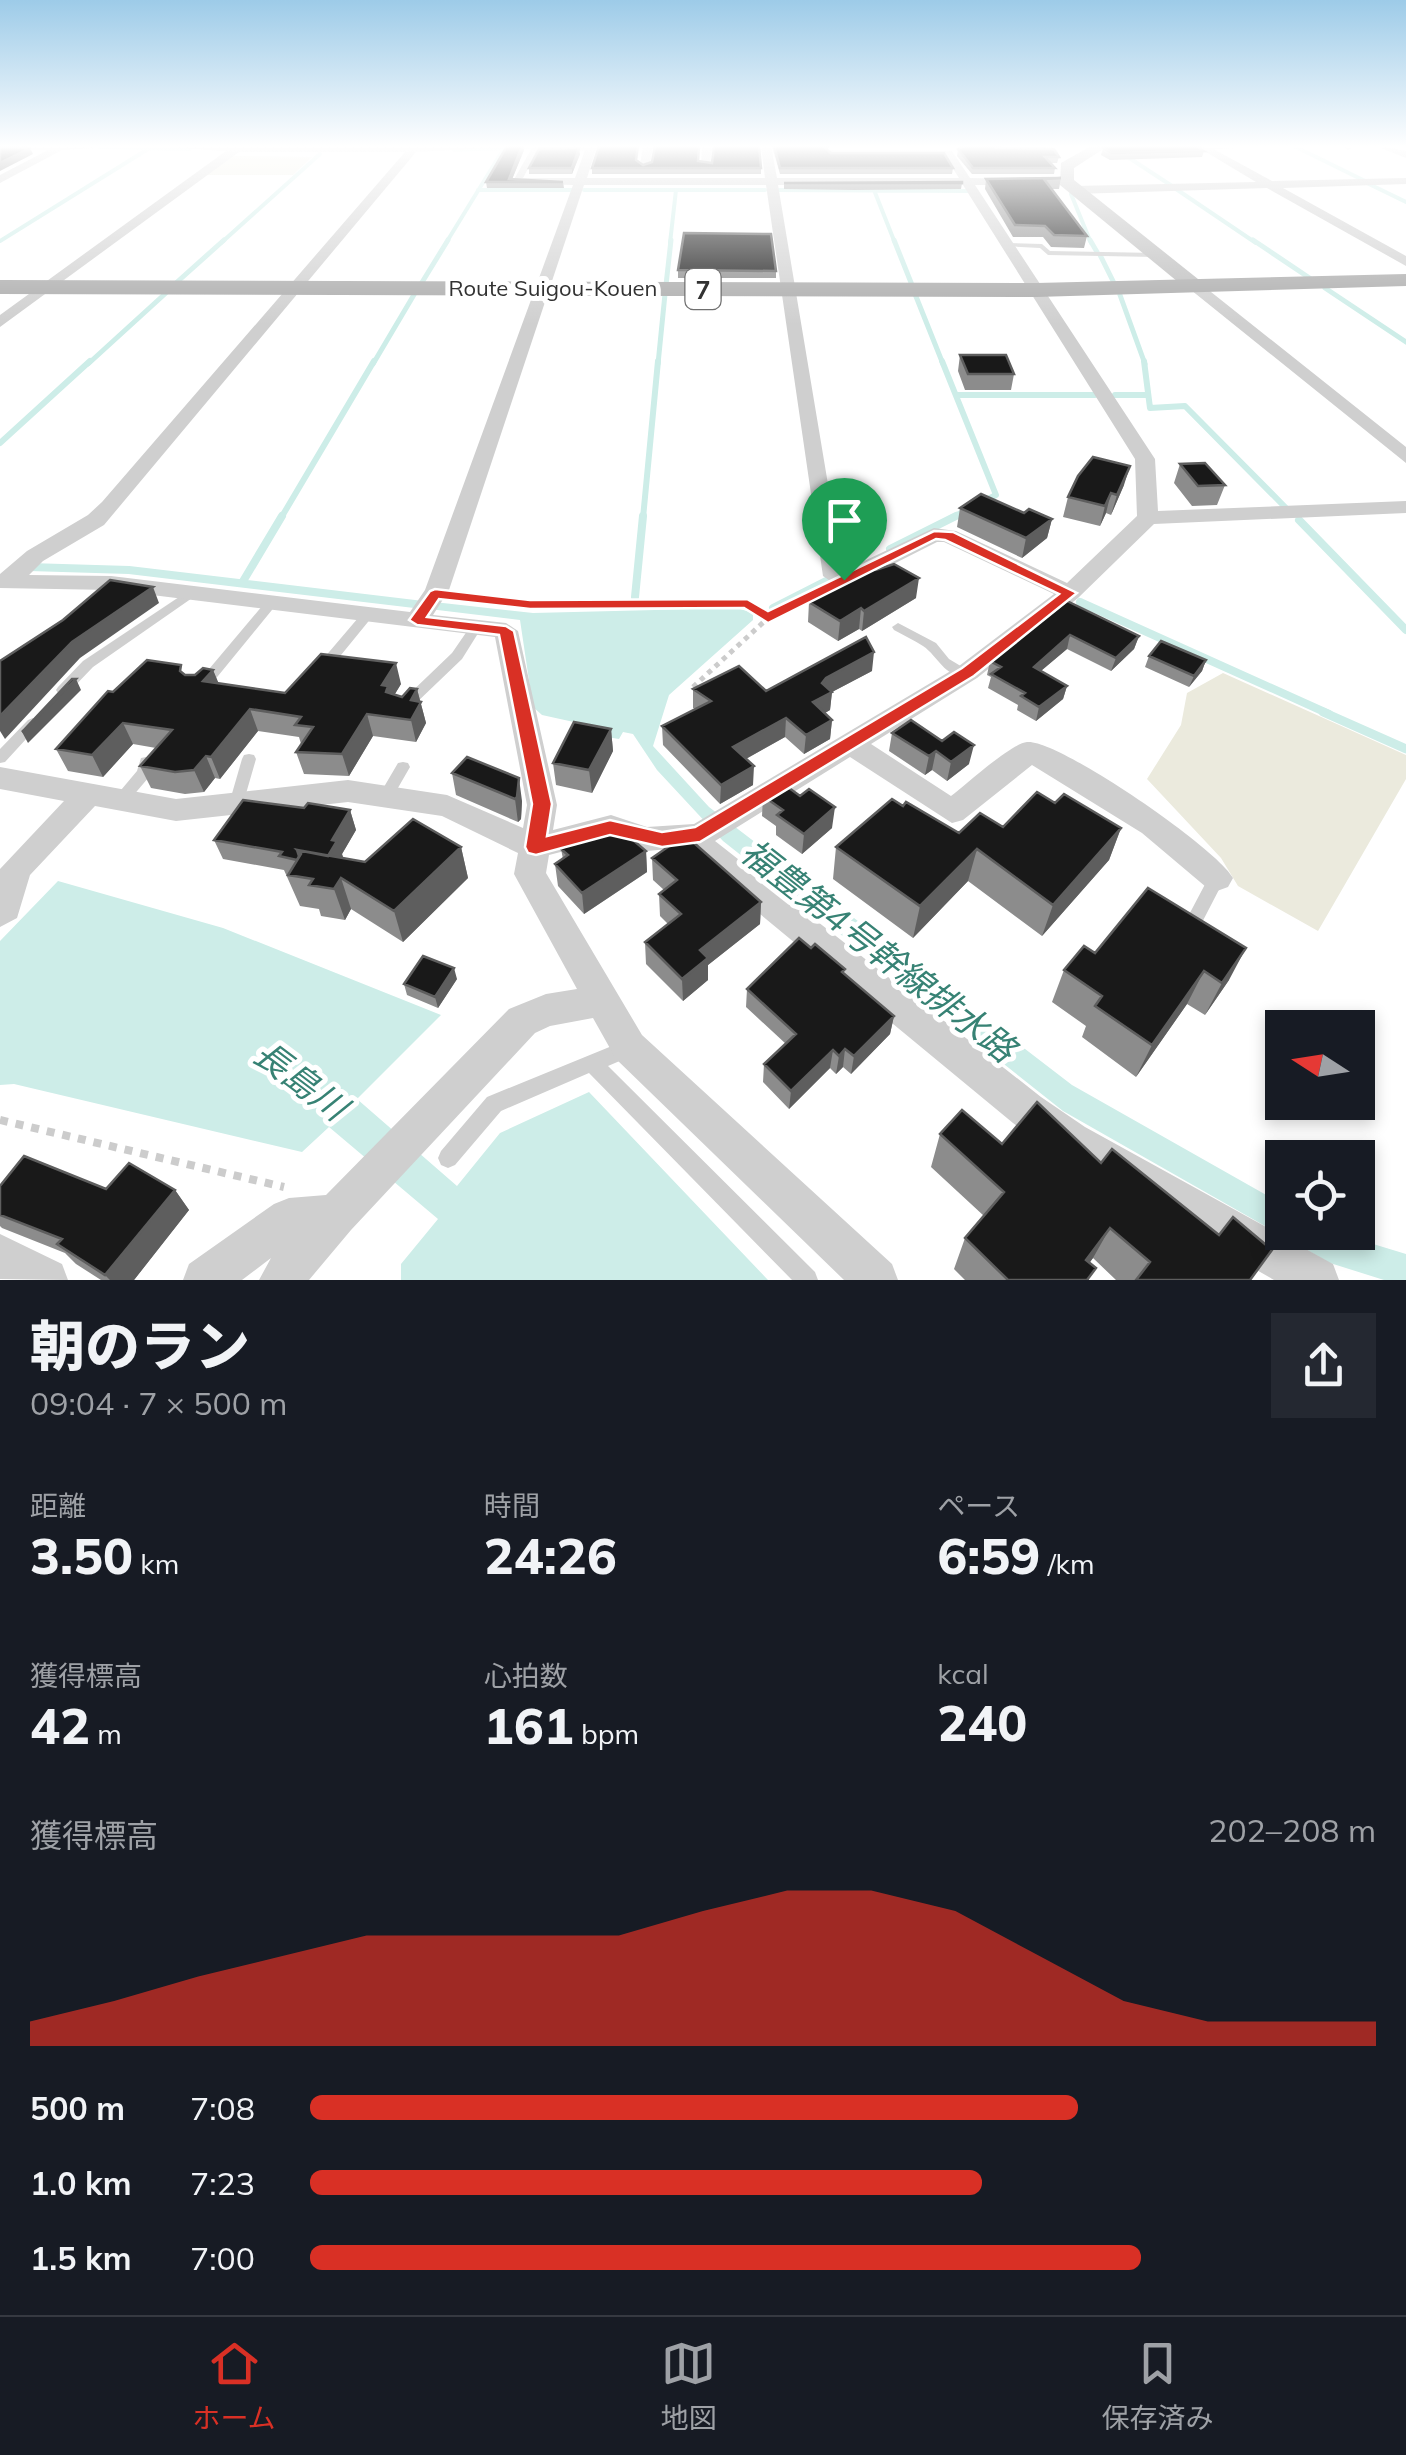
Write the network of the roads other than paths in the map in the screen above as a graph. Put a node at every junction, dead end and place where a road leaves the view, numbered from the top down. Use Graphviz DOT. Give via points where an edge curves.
graph roads {
  1 [pos="159,206"];
  2 [pos="365,206"];
  3 [pos="572,206"];
  4 [pos="775,206"];
  5 [pos="982,206"];
  6 [pos="1099,206"];
  7 [pos="1307,206"];
  8 [pos="1007,245"];
  9 [pos="1156,255"];
  10 [pos="1406,262"];
  11 [pos="1406,280"];
  12 [pos="0,288"];
  13 [pos="47,288"];
  14 [pos="296,288"];
  15 [pos="1196,288"];
  16 [pos="543,289"];
  17 [pos="791,289"];
  18 [pos="1036,290"];
  19 [pos="0,322"];
  20 [pos="1406,457"];
  21 [pos="1406,507"];
  22 [pos="1148,518"];
  23 [pos="14,574"];
  24 [pos="111,583"];
  25 [pos="191,593"];
  26 [pos="1070,593"];
  27 [pos="272,602"];
  28 [pos="84,604"];
  29 [pos="426,606"];
  30 [pos="368,614"];
  31 [pos="476,627"];
  32 [pos="898,627"];
  33 [pos="318,674"];
  34 [pos="964,674"];
  35 [pos="199,690"];
  36 [pos="50,704"];
  37 [pos="402,712"];
  38 [pos="38,718"];
  39 [pos="848,742"];
  40 [pos="0,758"];
  41 [pos="249,759"];
  42 [pos="146,762"];
  43 [pos="403,767"];
  44 [pos="0,778"];
  45 [pos="90,794"];
  46 [pos="386,796"];
  47 [pos="121,800"];
  48 [pos="236,804"];
  49 [pos="708,827"];
  50 [pos="536,847"];
  51 [pos="1217,878"];
  52 [pos="0,913"];
  53 [pos="1188,933"];
  54 [pos="600,1001"];
  55 [pos="629,1048"];
  56 [pos="592,1063"];
  57 [pos="448,1158"];
  58 [pos="336,1216"];
  59 [pos="0,1256"];
  60 [pos="46,1280"];
  61 [pos="206,1280"];
  62 [pos="280,1280"];
  63 [pos="807,1280"];
  64 [pos="876,1280"];
  65 [pos="1317,1280"];
  1 -- 13 [label="street"];
  2 -- 14 [label="street"];
  3 -- 16 [label="street"];
  4 -- 17 [label="street"];
  5 -- 8 [label="street"];
  6 -- 9 [label="street"];
  7 -- 10 [label="street"];
  8 -- 9 [label="lane" via="1042,246 1048,253"];
  8 -- 18 [label="street"];
  9 -- 15 [label="street"];
  11 -- 15 [label="main road, Route Suigou-Kouen / 7"];
  12 -- 13 [label="main road, Route Suigou-Kouen / 7"];
  13 -- 14 [label="main road, Route Suigou-Kouen / 7"];
  13 -- 19 [label="street"];
  14 -- 16 [label="main road, Route Suigou-Kouen / 7"];
  14 -- 23 [label="street" via="96,520"];
  15 -- 18 [label="main road, Route Suigou-Kouen / 7"];
  15 -- 20 [label="street"];
  16 -- 17 [label="main road, Route Suigou-Kouen / 7"];
  16 -- 29 [label="street"];
  17 -- 18 [label="main road, Route Suigou-Kouen / 7"];
  17 -- 26 [label="street" via="831,571 844,580 934,535 948,536"];
  18 -- 22 [label="street" via="1145,459"];
  21 -- 22 [label="street"];
  22 -- 26 [label="street"];
  23 -- 24 [label="street"];
  24 -- 25 [label="street"];
  24 -- 28 [label="street"];
  25 -- 27 [label="street"];
  25 -- 36 [label="lane" via="88,664"];
  26 -- 34 [label="street"];
  27 -- 30 [label="street"];
  27 -- 35 [label="lane"];
  29 -- 30 [label="street"];
  29 -- 31 [label="street"];
  30 -- 33 [label="lane"];
  31 -- 37 [label="lane"];
  31 -- 50 [label="street" via="506,631 542,804"];
  32 -- 34 [label="lane"];
  34 -- 39 [label="street"];
  38 -- 40 [label="lane"];
  39 -- 49 [label="street"];
  39 -- 51 [label="street" via="952,812 1030,751 1196,856"];
  41 -- 48 [label="lane"];
  42 -- 47 [label="lane"];
  43 -- 46 [label="lane"];
  44 -- 45 [label="street"];
  45 -- 47 [label="street"];
  45 -- 52 [label="street" via="16,869"];
  46 -- 48 [label="street" via="315,792"];
  46 -- 50 [label="street" via="447,806"];
  47 -- 48 [label="street" via="176,810"];
  49 -- 50 [label="street" via="647,839 610,827"];
  49 -- 65 [label="street" via="1027,1110"];
  50 -- 54 [label="street" via="530,874"];
  51 -- 53 [label="lane"];
  54 -- 55 [label="street"];
  54 -- 58 [label="street" via="522,1021"];
  55 -- 56 [label="lane"];
  55 -- 64 [label="street"];
  56 -- 57 [label="lane" via="494,1104"];
  56 -- 63 [label="lane"];
  58 -- 61 [label="street" via="289,1219"];
  58 -- 62 [label="street"];
  59 -- 60 [label="street"];
}
